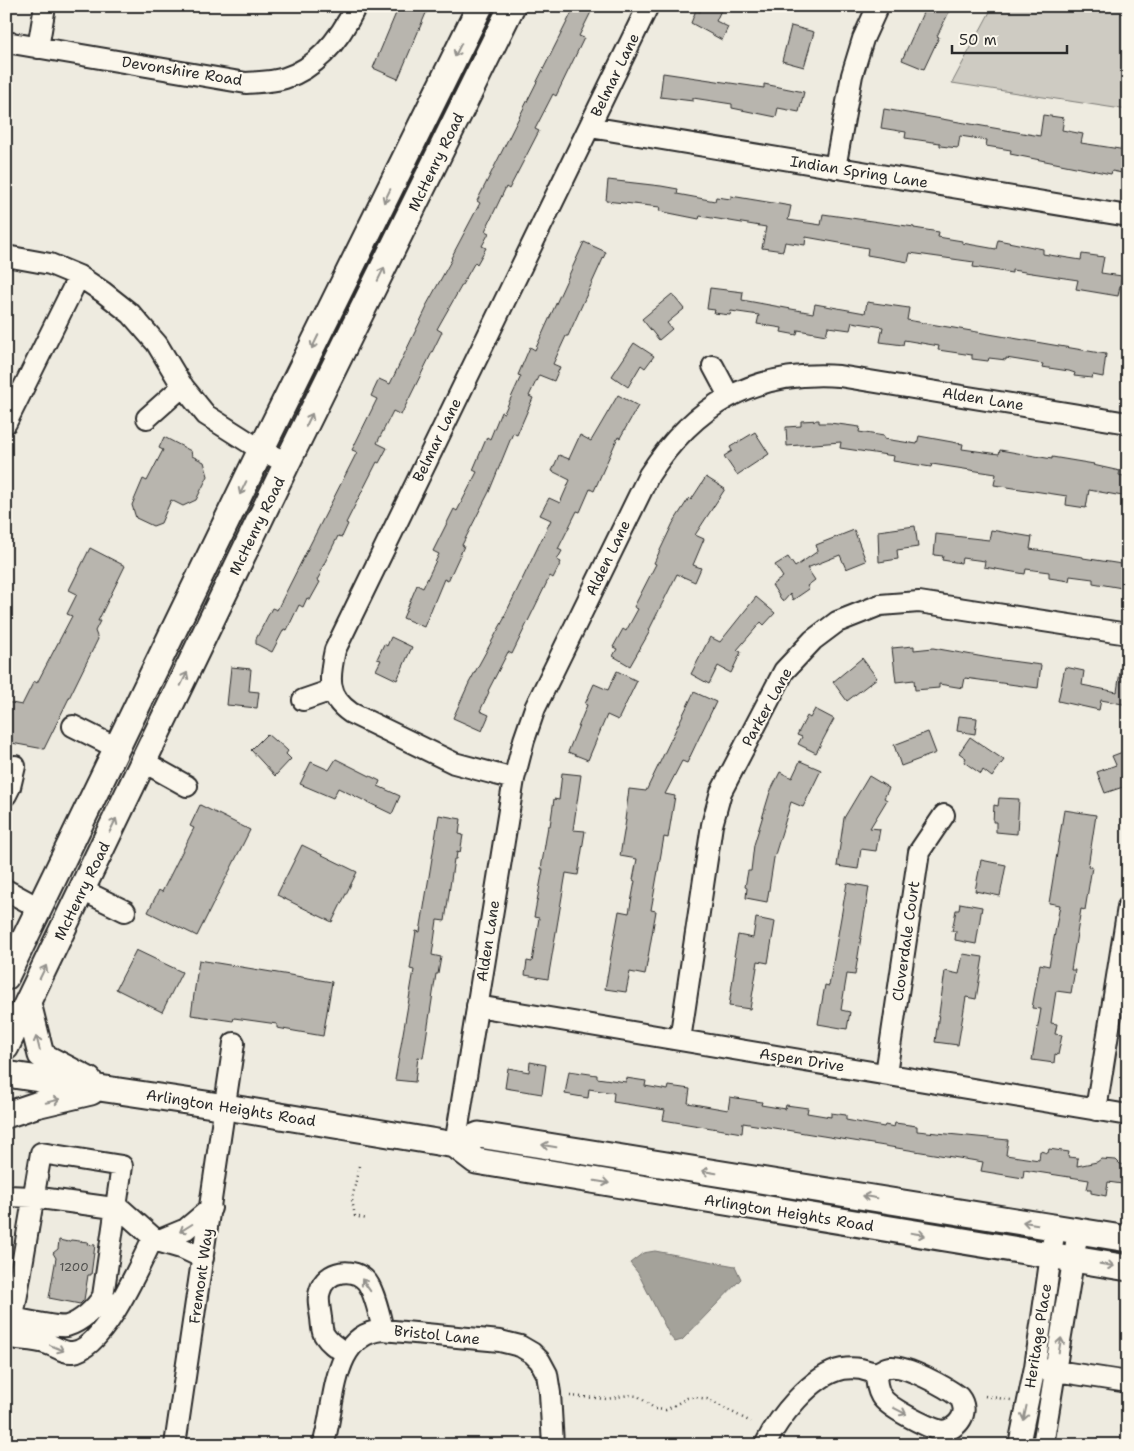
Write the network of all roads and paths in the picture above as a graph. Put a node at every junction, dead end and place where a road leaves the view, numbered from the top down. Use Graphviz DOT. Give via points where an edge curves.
graph roads {
  1 [pos="45,6"];
  2 [pos="356,6"];
  3 [pos="480,6"];
  4 [pos="512,6"];
  5 [pos="648,6"];
  6 [pos="878,6"];
  7 [pos="6,42"];
  8 [pos="38,48"];
  9 [pos="590,127"];
  10 [pos="836,168"];
  11 [pos="1128,216"];
  12 [pos="6,256"];
  13 [pos="79,276"];
  14 [pos="713,366"];
  15 [pos="183,386"];
  16 [pos="729,396"];
  17 [pos="147,418"];
  18 [pos="6,423"];
  19 [pos="1128,423"];
  20 [pos="261,450"];
  21 [pos="287,463"];
  22 [pos="1128,634"];
  23 [pos="332,690"];
  24 [pos="304,700"];
  25 [pos="73,726"];
  26 [pos="117,748"];
  27 [pos="144,762"];
  28 [pos="15,766"];
  29 [pos="514,779"];
  30 [pos="186,786"];
  31 [pos="6,795"];
  32 [pos="944,815"];
  33 [pos="6,890"];
  34 [pos="82,890"];
  35 [pos="1128,907"];
  36 [pos="40,908"];
  37 [pos="125,911"];
  38 [pos="6,977"];
  39 [pos="28,1003"];
  40 [pos="477,1006"];
  41 [pos="680,1040"];
  42 [pos="234,1043"];
  43 [pos="6,1047"];
  44 [pos="6,1074"];
  45 [pos="886,1074"];
  46 [pos="104,1089"];
  47 [pos="226,1107"];
  48 [pos="1096,1110"];
  49 [pos="6,1115"];
  50 [pos="1128,1115"];
  51 [pos="455,1145"];
  52 [pos="359,1166"];
  53 [pos="6,1196"];
  54 [pos="33,1197"];
  55 [pos="115,1208"];
  56 [pos="211,1208"];
  57 [pos="367,1219"];
  58 [pos="1067,1229"];
  59 [pos="1128,1239"];
  60 [pos="155,1240"];
  61 [pos="203,1258"];
  62 [pos="1063,1258"];
  63 [pos="1128,1268"];
  64 [pos="10,1325"];
  65 [pos="383,1330"];
  66 [pos="346,1353"];
  67 [pos="1035,1367"];
  68 [pos="1055,1371"];
  69 [pos="876,1373"];
  70 [pos="1128,1382"];
  71 [pos="570,1396"];
  72 [pos="985,1396"];
  73 [pos="1013,1400"];
  74 [pos="751,1422"];
  75 [pos="176,1445"];
  76 [pos="324,1445"];
  77 [pos="553,1445"];
  78 [pos="765,1445"];
  79 [pos="1019,1445"];
  80 [pos="1043,1445"];
  1 -- 8 [label="street"];
  2 -- 8 [label="street, Devonshire Road" via="338,38 315,62 286,78 269,81 246,83"];
  3 -- 20 [label="main road, McHenry Road, one-way"];
  21 -- 4 [label="main road, McHenry Road, one-way"];
  5 -- 9 [label="street, Belmar Lane"];
  6 -- 10 [label="street" via="852,75"];
  7 -- 8 [label="street, Devonshire Road"];
  9 -- 10 [label="street, Indian Spring Lane"];
  9 -- 23 [label="street, Belmar Lane" via="335,650"];
  10 -- 11 [label="street, Indian Spring Lane"];
  12 -- 13 [label="street" via="50,264"];
  13 -- 15 [label="street" via="132,314 157,344"];
  13 -- 18 [label="street"];
  14 -- 16 [label="street"];
  15 -- 17 [label="street"];
  15 -- 20 [label="street" via="206,415"];
  16 -- 19 [label="street, Alden Lane" via="764,382 830,376"];
  16 -- 29 [label="street, Alden Lane" via="702,413 683,431 662,454 649,475 535,708"];
  20 -- 21 [label="street"];
  20 -- 26 [label="main road, McHenry Road, one-way"];
  27 -- 21 [label="main road, McHenry Road, one-way"];
  22 -- 41 [label="street, Parker Lane" via="919,602 880,605 838,622 812,640 784,671 722,792 712,825"];
  23 -- 24 [label="street"];
  23 -- 29 [label="street" via="341,706 351,713 454,763"];
  25 -- 26 [label="street"];
  26 -- 36 [label="main road, McHenry Road"];
  27 -- 30 [label="street"];
  34 -- 27 [label="main road, McHenry Road, one-way"];
  28 -- 31 [label="street"];
  29 -- 40 [label="street, Alden Lane"];
  32 -- 45 [label="street, Cloverdale Court" via="919,852"];
  33 -- 36 [label="street"];
  34 -- 37 [label="street"];
  39 -- 34 [label="main road, McHenry Road, one-way"];
  35 -- 48 [label="street"];
  36 -- 38 [label="main road, McHenry Road"];
  39 -- 43 [label="main road, McHenry Road"];
  46 -- 39 [label="main road, one-way" via="41,1055"];
  40 -- 41 [label="street, Aspen Drive"];
  40 -- 51 [label="street, Alden Lane"];
  41 -- 45 [label="street, Aspen Drive"];
  42 -- 47 [label="street, Fremont Way"];
  44 -- 46 [label="main road, Arlington Heights Road"];
  45 -- 48 [label="street, Aspen Drive"];
  46 -- 47 [label="main road, Arlington Heights Road"];
  49 -- 46 [label="main road, one-way"];
  47 -- 51 [label="main road, Arlington Heights Road"];
  47 -- 56 [label="street, Fremont Way"];
  48 -- 50 [label="street, Aspen Drive"];
  58 -- 51 [label="main road, Arlington Heights Road, one-way" via="479,1135"];
  51 -- 62 [label="main road, Arlington Heights Road, one-way" via="476,1161"];
  52 -- 57 [label="path" via="352,1200 355,1216"];
  53 -- 54 [label="street"];
  54 -- 55 [label="street"];
  54 -- 55 [label="street" via="41,1153 122,1166"];
  54 -- 64 [label="street"];
  55 -- 60 [label="street" via="121,1209"];
  55 -- 64 [label="street" via="103,1296 97,1306 67,1326"];
  56 -- 60 [label="street, one-way" via="186,1229"];
  56 -- 61 [label="street, Fremont Way"];
  58 -- 59 [label="main road, Arlington Heights Road"];
  58 -- 62 [label="street, Heritage Place"];
  60 -- 61 [label="street"];
  64 -- 60 [label="street, one-way" via="62,1352 85,1348 126,1294"];
  61 -- 75 [label="street, Fremont Way"];
  62 -- 63 [label="main road, Arlington Heights Road, one-way"];
  62 -- 67 [label="street, Heritage Place"];
  68 -- 62 [label="street, Heritage Place, one-way"];
  65 -- 66 [label="street, Bristol Lane" via="362,1336"];
  65 -- 66 [label="street, one-way" via="366,1282 347,1272 326,1279 319,1300 323,1333 330,1343"];
  65 -- 77 [label="street, Bristol Lane" via="500,1341 532,1353 547,1374"];
  66 -- 76 [label="street, Bristol Lane"];
  67 -- 68 [label="street"];
  67 -- 79 [label="street, Heritage Place, one-way"];
  68 -- 70 [label="street"];
  68 -- 80 [label="street, Heritage Place"];
  69 -- 78 [label="street" via="860,1368 844,1369 818,1381 792,1404"];
  71 -- 74 [label="path" via="607,1399 628,1394 638,1396 655,1409 666,1410 696,1396"];
  72 -- 73 [label="path"];
}
